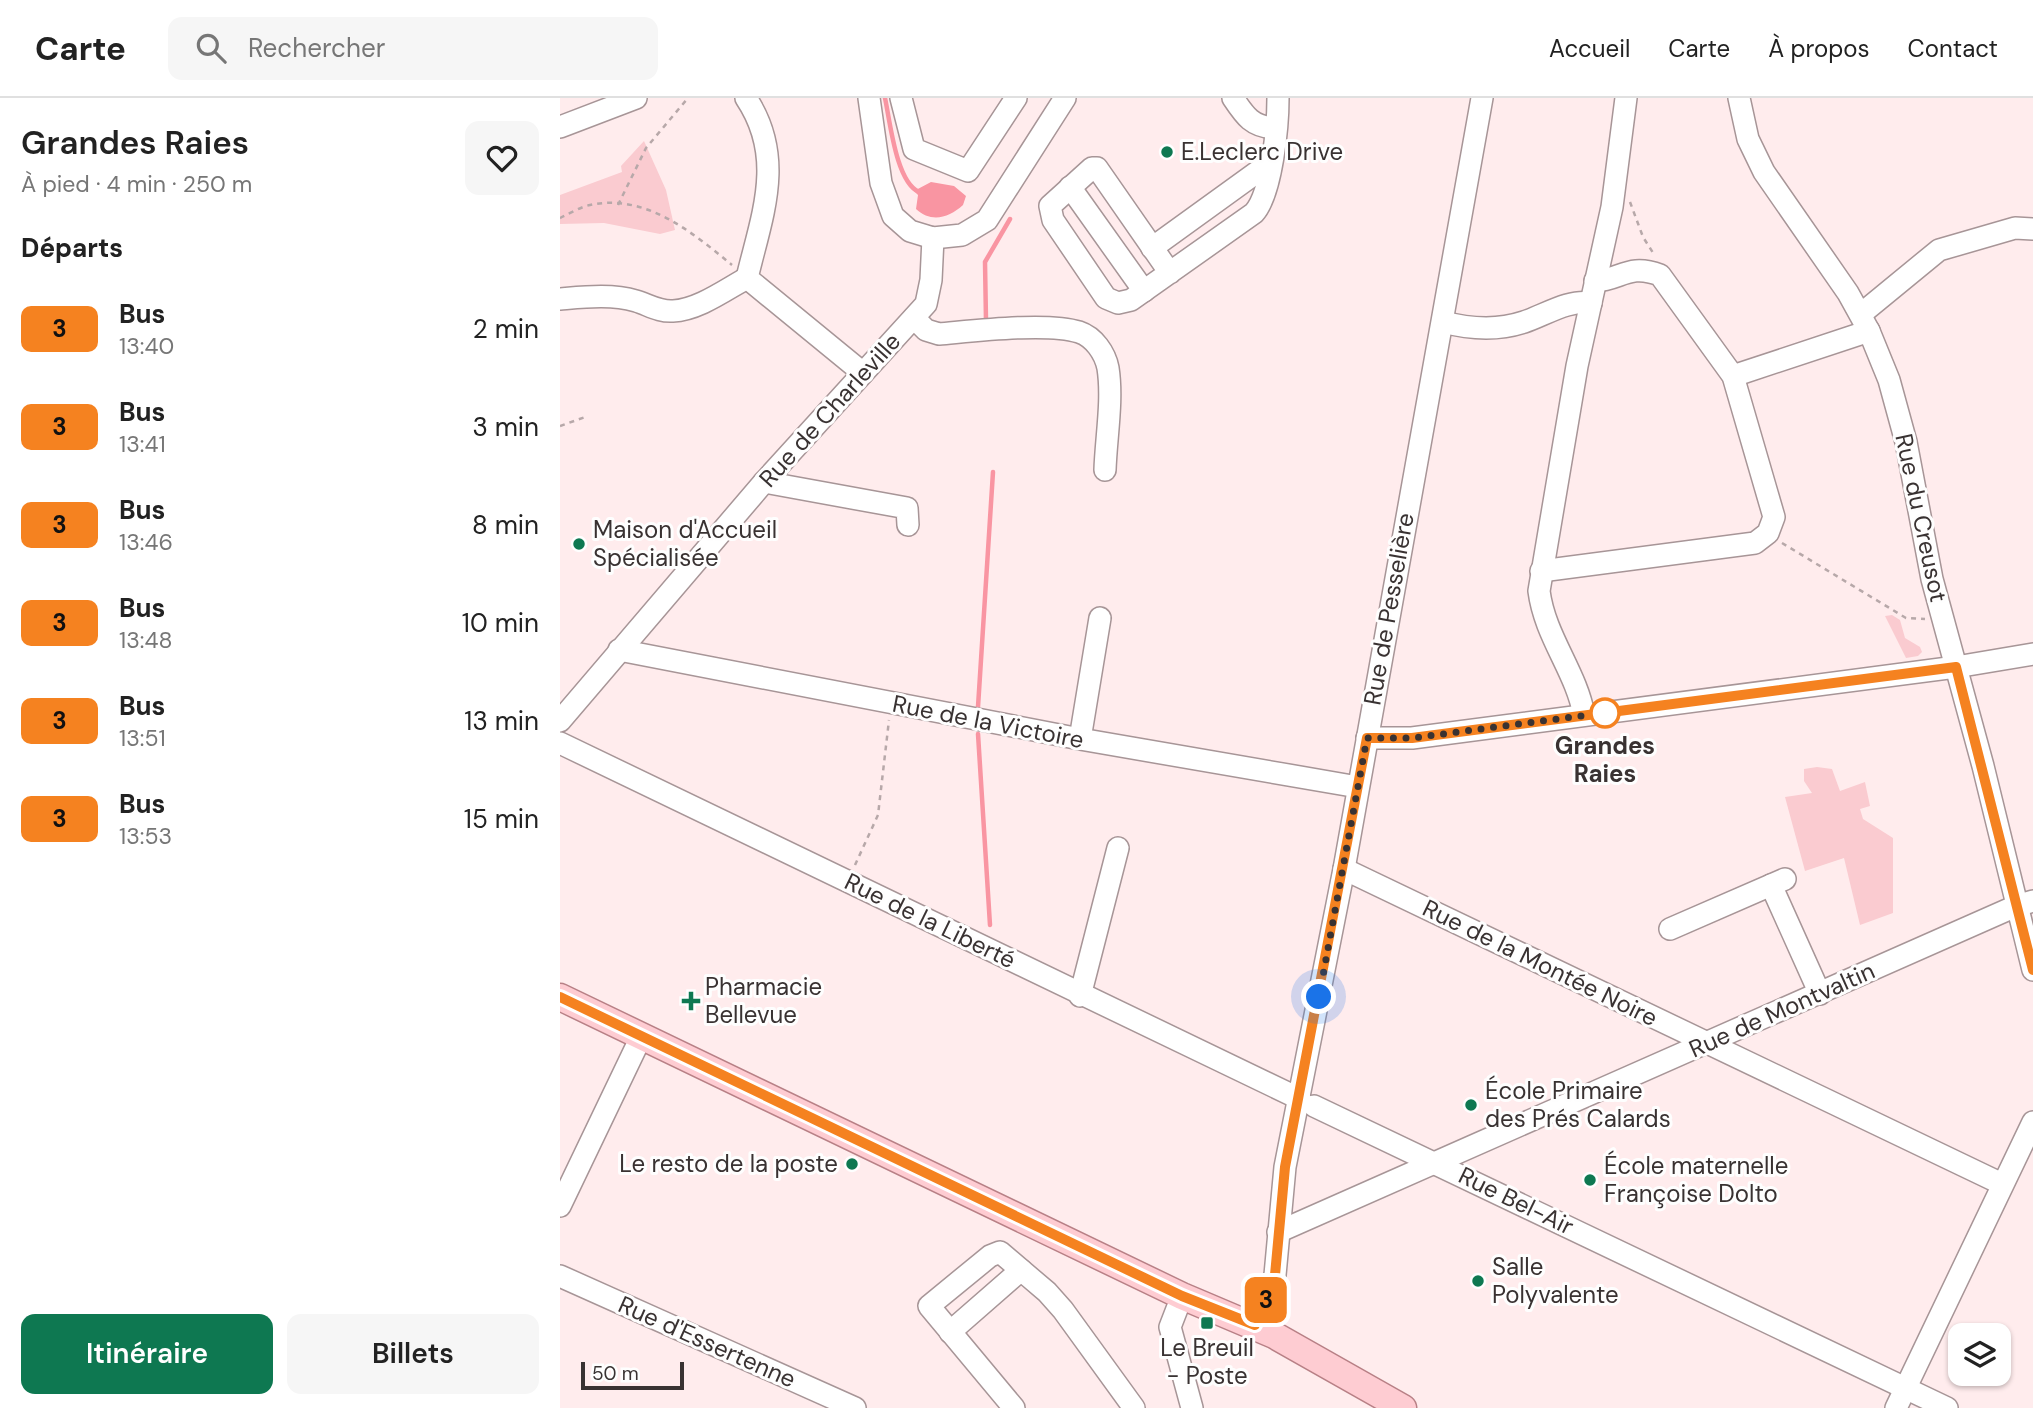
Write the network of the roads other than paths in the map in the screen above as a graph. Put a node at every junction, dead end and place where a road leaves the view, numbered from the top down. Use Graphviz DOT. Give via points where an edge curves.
graph roads {
  1 [pos="636,98"];
  2 [pos="747,98"];
  3 [pos="869,98"];
  4 [pos="901,98"];
  5 [pos="1016,98"];
  6 [pos="1065,98"];
  7 [pos="1233,98"];
  8 [pos="1278,98"];
  9 [pos="1482,98"];
  10 [pos="1626,98"];
  11 [pos="1739,98"];
  12 [pos="560,127"];
  13 [pos="1275,128"];
  14 [pos="1271,162"];
  15 [pos="1070,187"];
  16 [pos="2033,229"];
  17 [pos="933,238"];
  18 [pos="1152,248"];
  19 [pos="1170,273"];
  20 [pos="747,278"];
  21 [pos="1595,281"];
  22 [pos="1144,291"];
  23 [pos="560,299"];
  24 [pos="1591,303"];
  25 [pos="914,318"];
  26 [pos="1443,322"];
  27 [pos="1865,323"];
  28 [pos="863,373"];
  29 [pos="1733,376"];
  30 [pos="1105,470"];
  31 [pos="764,482"];
  32 [pos="908,525"];
  33 [pos="1541,571"];
  34 [pos="1100,618"];
  35 [pos="619,650"];
  36 [pos="2033,654"];
  37 [pos="1956,667"];
  38 [pos="1584,715"];
  39 [pos="560,722"];
  40 [pos="1367,738"];
  41 [pos="1080,739"];
  42 [pos="560,743"];
  43 [pos="1358,787"];
  44 [pos="1118,848"];
  45 [pos="1344,869"];
  46 [pos="2025,904"];
  47 [pos="1670,929"];
  48 [pos="2033,970"];
  49 [pos="1820,993"];
  50 [pos="1080,996"];
  51 [pos="560,997"];
  52 [pos="641,1037"];
  53 [pos="1708,1043"];
  54 [pos="1307,1102"];
  55 [pos="2033,1122"];
  56 [pos="1437,1163"];
  57 [pos="2002,1184"];
  58 [pos="560,1206"];
  59 [pos="1278,1232"];
  60 [pos="1021,1270"];
  61 [pos="560,1276"];
  62 [pos="1182,1296"];
  63 [pos="1255,1325"];
  64 [pos="950,1332"];
  65 [pos="1906,1388"];
  66 [pos="1188,1407"];
  67 [pos="855,1408"];
  68 [pos="1014,1408"];
  69 [pos="1133,1408"];
  70 [pos="1403,1408"];
  71 [pos="1896,1408"];
  72 [pos="1947,1408"];
  1 -- 12 [label="street"];
  2 -- 20 [label="street" via="769,149 770,178"];
  3 -- 17 [label="street" via="884,195 893,216 910,231"];
  4 -- 5 [label="street" via="914,149 968,171"];
  6 -- 17 [label="street" via="987,220 962,235"];
  7 -- 13 [label="street" via="1248,120"];
  8 -- 13 [label="street"];
  9 -- 26 [label="street, Rue de Pesselière"];
  10 -- 21 [label="street"];
  11 -- 27 [label="street, Rue du Creusot" via="1748,139 1764,172"];
  13 -- 14 [label="street"];
  14 -- 18 [label="street"];
  14 -- 19 [label="street" via="1260,206"];
  15 -- 18 [label="street" via="1097,168"];
  15 -- 22 [label="street"];
  15 -- 22 [label="street" via="1049,213 1106,298 1124,303"];
  16 -- 27 [label="street" via="2015,228 1939,250"];
  17 -- 25 [label="street, Rue de Charleville" via="932,279 926,304"];
  18 -- 19 [label="street"];
  19 -- 22 [label="street"];
  20 -- 23 [label="street" via="675,311 601,296"];
  20 -- 28 [label="street"];
  21 -- 24 [label="street"];
  21 -- 29 [label="street" via="1628,271 1660,275"];
  24 -- 26 [label="street" via="1579,301 1521,323 1490,328"];
  24 -- 33 [label="street"];
  25 -- 28 [label="street, Rue de Charleville"];
  25 -- 30 [label="street" via="926,330 939,334 1054,329 1089,337 1100,348 1108,370"];
  26 -- 40 [label="street, Rue de Pesselière"];
  27 -- 29 [label="street"];
  27 -- 37 [label="street, Rue du Creusot" via="1900,415 1932,579"];
  28 -- 31 [label="street, Rue de Charleville"];
  29 -- 33 [label="street" via="1772,505 1774,517 1768,533 1755,543"];
  31 -- 32 [label="street" via="906,508"];
  31 -- 35 [label="street, Rue de Charleville"];
  33 -- 38 [label="street" via="1539,591 1546,624 1578,688"];
  34 -- 41 [label="street"];
  35 -- 39 [label="street, Rue de Charleville"];
  35 -- 41 [label="street, Rue de la Victoire"];
  36 -- 37 [label="street"];
  37 -- 38 [label="street"];
  37 -- 46 [label="street, Rue du Creusot"];
  38 -- 40 [label="street" via="1412,738"];
  40 -- 43 [label="street, Rue de Pesselière"];
  41 -- 43 [label="street, Rue de la Victoire"];
  42 -- 50 [label="street, Rue de la Liberté"];
  43 -- 45 [label="street, Rue de Pesselière"];
  44 -- 50 [label="street"];
  45 -- 53 [label="street, Rue de la Montée Noire"];
  45 -- 54 [label="street, Rue de Pesselière"];
  46 -- 48 [label="street, Rue du Creusot"];
  46 -- 49 [label="street, Rue de Montvaltin"];
  47 -- 49 [label="street" via="1778,882"];
  49 -- 53 [label="street, Rue de Montvaltin"];
  50 -- 54 [label="street, Rue de la Liberté"];
  51 -- 52 [label="main road"];
  52 -- 58 [label="street"];
  52 -- 62 [label="main road"];
  53 -- 56 [label="street, Rue de Montvaltin"];
  53 -- 57 [label="street, Rue de la Montée Noire"];
  54 -- 56 [label="street, Rue Bel-Air"];
  54 -- 59 [label="street, Rue de Pesselière" via="1283,1178"];
  55 -- 57 [label="street"];
  56 -- 59 [label="street, Rue de Montvaltin"];
  56 -- 65 [label="street, Rue Bel-Air"];
  57 -- 65 [label="street"];
  59 -- 63 [label="street, Rue de Pesselière" via="1275,1275"];
  60 -- 64 [label="street"];
  60 -- 64 [label="street" via="1000,1252 929,1306"];
  60 -- 69 [label="street" via="1063,1310"];
  61 -- 67 [label="street, Rue d'Essertenne"];
  62 -- 63 [label="main road"];
  62 -- 66 [label="street" via="1170,1327"];
  63 -- 70 [label="main road"];
  64 -- 68 [label="street"];
  65 -- 71 [label="street"];
  65 -- 72 [label="street, Rue Bel-Air"];
}
